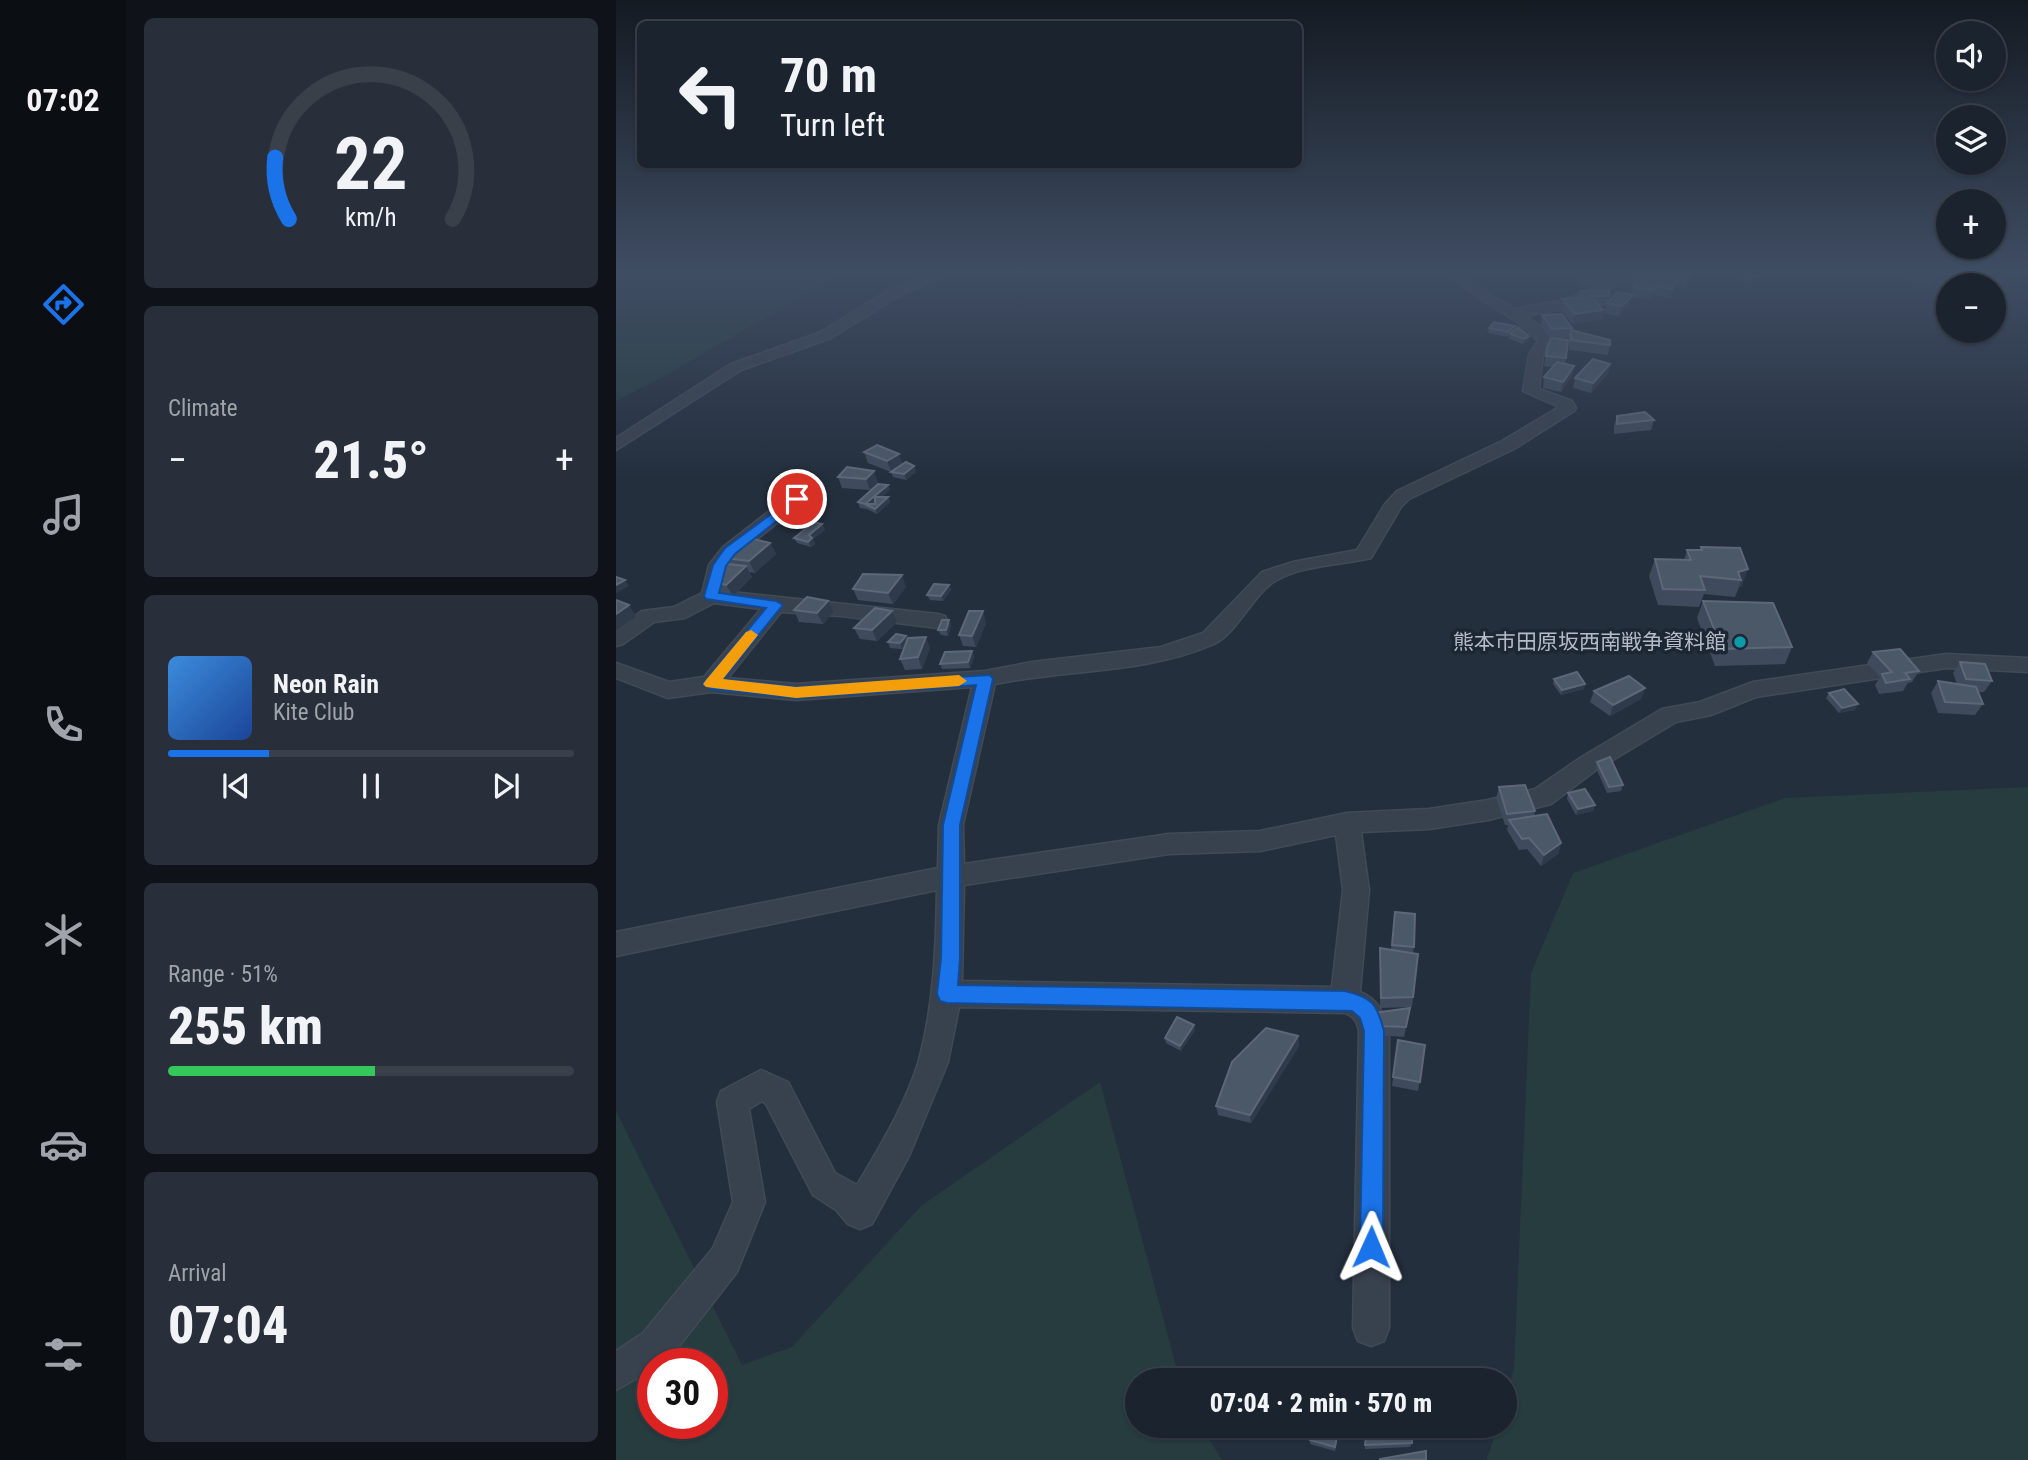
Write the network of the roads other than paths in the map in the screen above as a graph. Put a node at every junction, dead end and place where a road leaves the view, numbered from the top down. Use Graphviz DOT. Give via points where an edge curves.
graph roads {
  1 [pos="809,341"];
  2 [pos="1545,341"];
  3 [pos="616,445"];
  4 [pos="814,485"];
  5 [pos="711,596"];
  6 [pos="776,605"];
  7 [pos="938,621"];
  8 [pos="616,639"];
  9 [pos="2028,665"];
  10 [pos="616,670"];
  11 [pos="985,679"];
  12 [pos="711,684"];
  13 [pos="1347,823"];
  14 [pos="952,876"];
  15 [pos="616,944"];
  16 [pos="947,994"];
  17 [pos="1345,1000"];
  18 [pos="1371,1328"];
  19 [pos="616,1372"];
  1 -- 3 [label="street" via="717,376"];
  2 -- 11 [label="street" via="1536,355 1531,391 1568,408 1508,445 1403,495 1364,554 1269,576 1210,638 1163,654"];
  4 -- 5 [label="street" via="730,551 719,565"];
  5 -- 6 [label="street"];
  5 -- 8 [label="street" via="678,613 649,616"];
  6 -- 7 [label="street"];
  6 -- 12 [label="street"];
  9 -- 13 [label="street" via="1945,661 1753,690 1703,709 1670,715 1542,797 1429,819"];
  10 -- 12 [label="street" via="668,690"];
  11 -- 12 [label="street" via="796,692"];
  11 -- 14 [label="street" via="951,825"];
  13 -- 14 [label="street" via="1260,841 1169,844"];
  13 -- 17 [label="street" via="1356,890"];
  14 -- 15 [label="street"];
  14 -- 16 [label="street"];
  16 -- 17 [label="street"];
  16 -- 19 [label="street" via="933,1062 898,1145 860,1212 848,1198 824,1184 777,1093 761,1085 732,1102 749,1202 735,1237 725,1260 656,1346"];
  17 -- 18 [label="street" via="1369,1013 1374,1031"];
}
